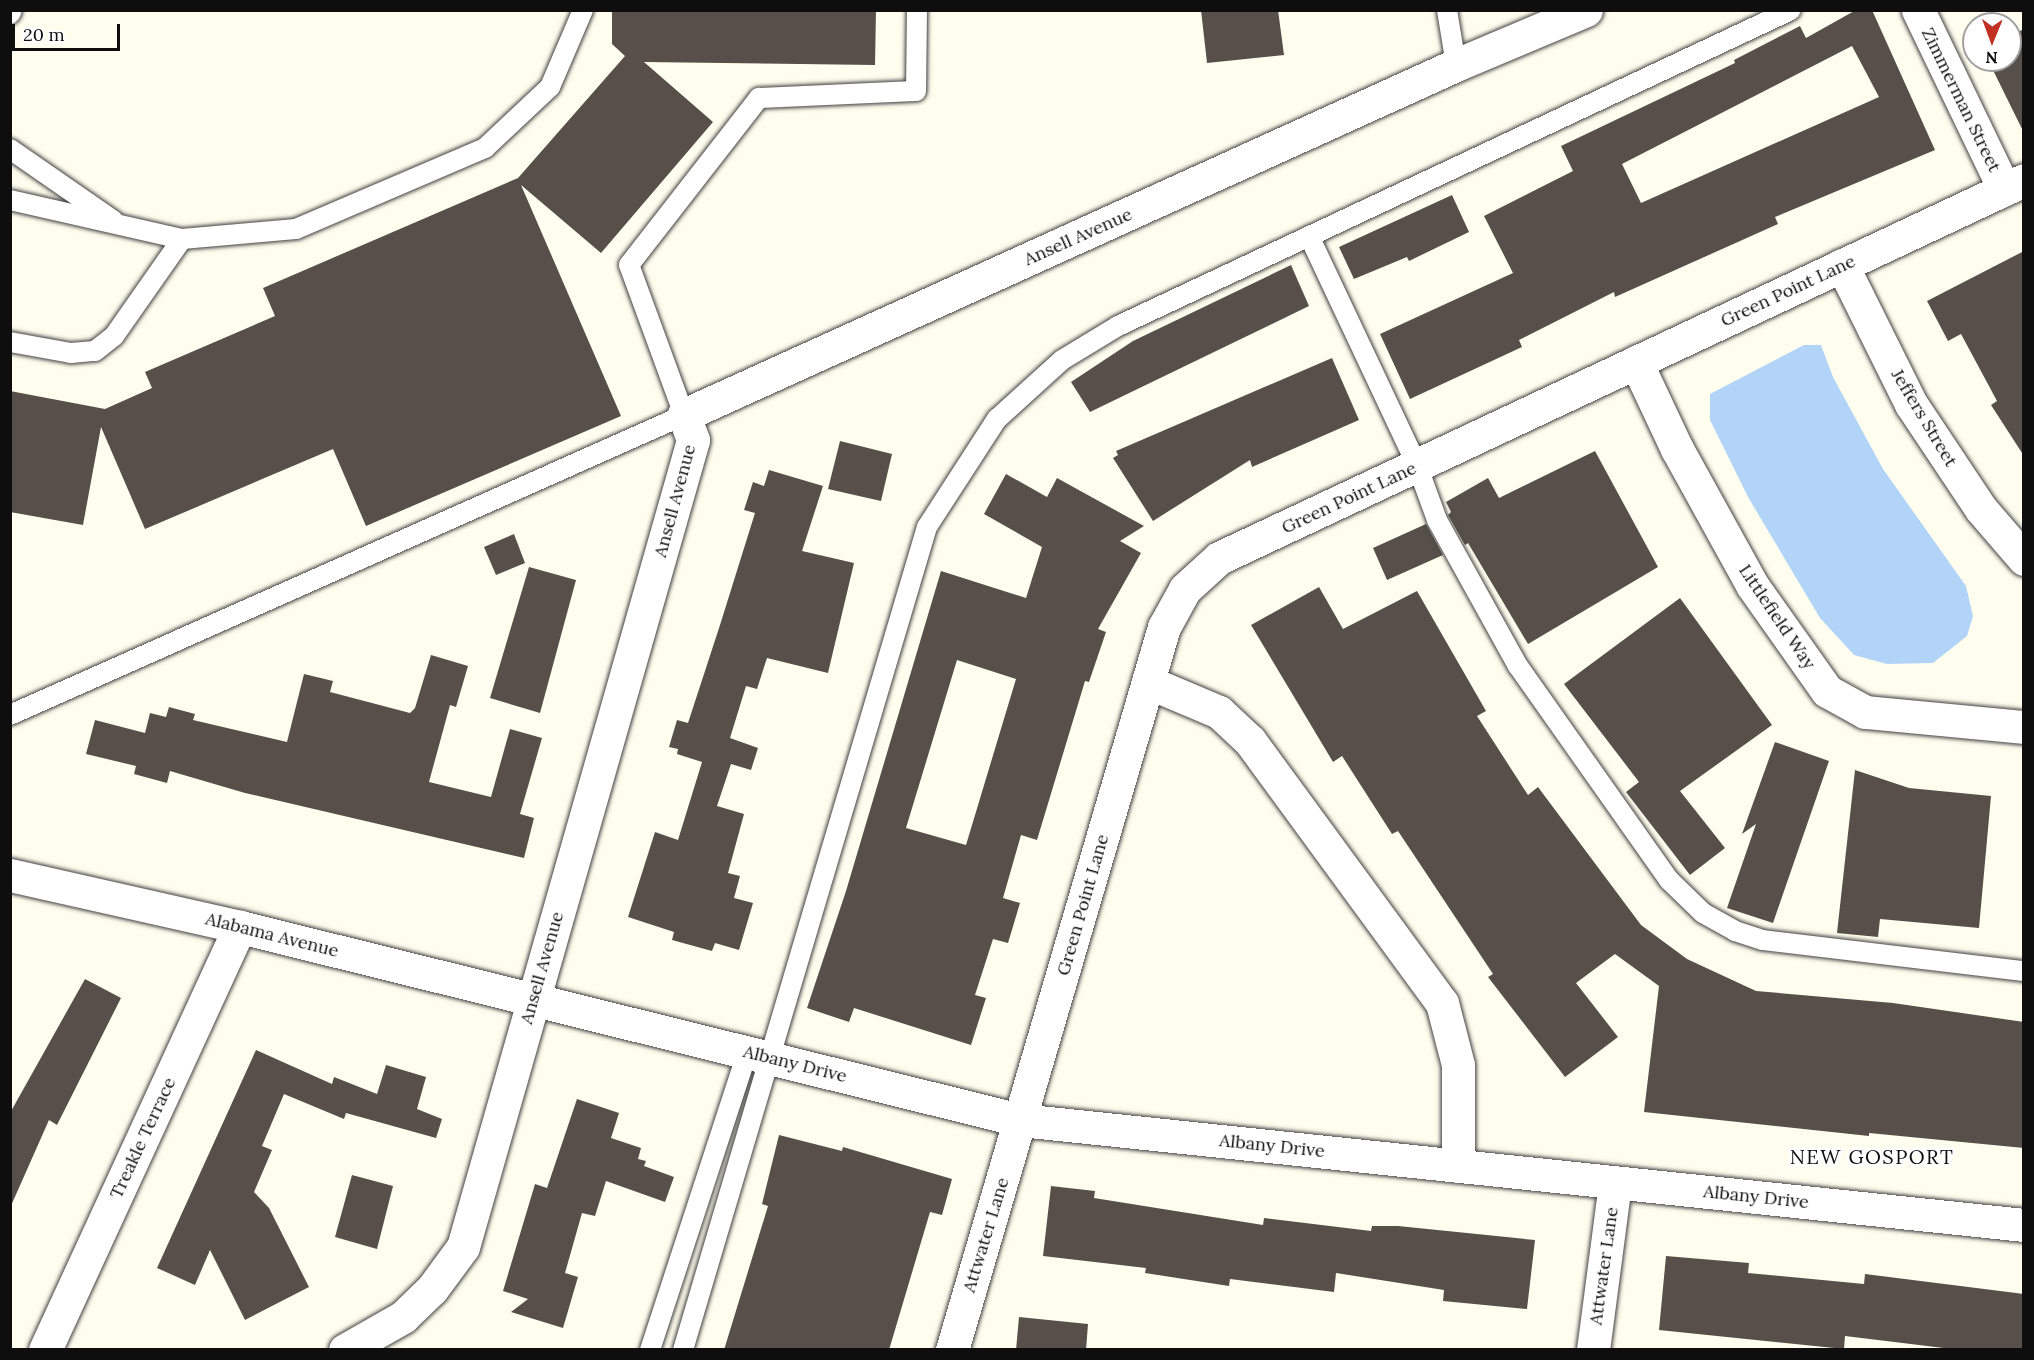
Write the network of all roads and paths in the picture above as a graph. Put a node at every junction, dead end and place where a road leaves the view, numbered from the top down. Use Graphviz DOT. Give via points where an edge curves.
graph roads {
  1 [pos="583,10"];
  2 [pos="917,10"];
  3 [pos="1447,10"];
  4 [pos="1791,10"];
  5 [pos="1918,10"];
  6 [pos="1584,11"];
  7 [pos="1456,65"];
  8 [pos="10,149"];
  9 [pos="2014,185"];
  10 [pos="10,200"];
  11 [pos="124,228"];
  12 [pos="1310,238"];
  13 [pos="182,239"];
  14 [pos="1842,265"];
  15 [pos="10,342"];
  16 [pos="1636,362"];
  17 [pos="684,416"];
  18 [pos="1417,465"];
  19 [pos="2024,559"];
  20 [pos="1148,682"];
  21 [pos="10,715"];
  22 [pos="2024,727"];
  23 [pos="10,875"];
  24 [pos="240,927"];
  25 [pos="2024,971"];
  26 [pos="533,999"];
  27 [pos="758,1055"];
  28 [pos="1020,1120"];
  29 [pos="1458,1166"];
  30 [pos="1615,1182"];
  31 [pos="2024,1225"];
  32 [pos="45,1350"];
  33 [pos="345,1350"];
  34 [pos="650,1350"];
  35 [pos="683,1350"];
  36 [pos="952,1350"];
  37 [pos="1593,1350"];
  1 -- 13 [label="lane" via="550,87 485,148 296,229"];
  2 -- 17 [label="lane" via="916,91 759,98 629,265"];
  3 -- 7 [label="lane"];
  4 -- 12 [label="lane"];
  5 -- 9 [label="street, Zimmerman Street"];
  6 -- 7 [label="street, Ansell Avenue"];
  7 -- 17 [label="street, Ansell Avenue"];
  8 -- 11 [label="lane"];
  9 -- 14 [label="street, Green Point Lane"];
  10 -- 11 [label="lane"];
  11 -- 13 [label="lane"];
  12 -- 18 [label="lane"];
  12 -- 27 [label="lane" via="1118,326 1062,360 997,419 959,472 927,527"];
  13 -- 15 [label="lane" via="114,336 95,351 71,353"];
  14 -- 16 [label="street, Green Point Lane"];
  14 -- 19 [label="street, Jeffers Street" via="1911,404 1981,509"];
  16 -- 18 [label="street, Green Point Lane"];
  16 -- 22 [label="street, Littlefield Way" via="1677,449 1752,585 1827,691 1865,712"];
  17 -- 21 [label="lane"];
  17 -- 26 [label="street, Ansell Avenue" via="693,440"];
  18 -- 20 [label="street, Green Point Lane" via="1220,558 1185,589 1164,627"];
  18 -- 25 [label="lane" via="1437,520 1518,666 1669,880 1703,913 1735,931 1763,940"];
  20 -- 28 [label="street, Green Point Lane"];
  20 -- 29 [label="street" via="1219,712 1250,741 1442,1003 1458,1065"];
  23 -- 24 [label="street, Alabama Avenue"];
  24 -- 26 [label="street, Alabama Avenue"];
  24 -- 32 [label="street, Treakle Terrace"];
  26 -- 27 [label="street, Albany Drive"];
  26 -- 33 [label="street, Ansell Avenue" via="463,1247 432,1289 403,1317"];
  27 -- 28 [label="street, Albany Drive"];
  27 -- 34 [label="lane"];
  27 -- 35 [label="lane"];
  28 -- 29 [label="street, Albany Drive"];
  28 -- 36 [label="street, Attwater Lane"];
  29 -- 30 [label="street, Albany Drive"];
  30 -- 31 [label="street, Albany Drive"];
  30 -- 37 [label="street, Attwater Lane"];
}
